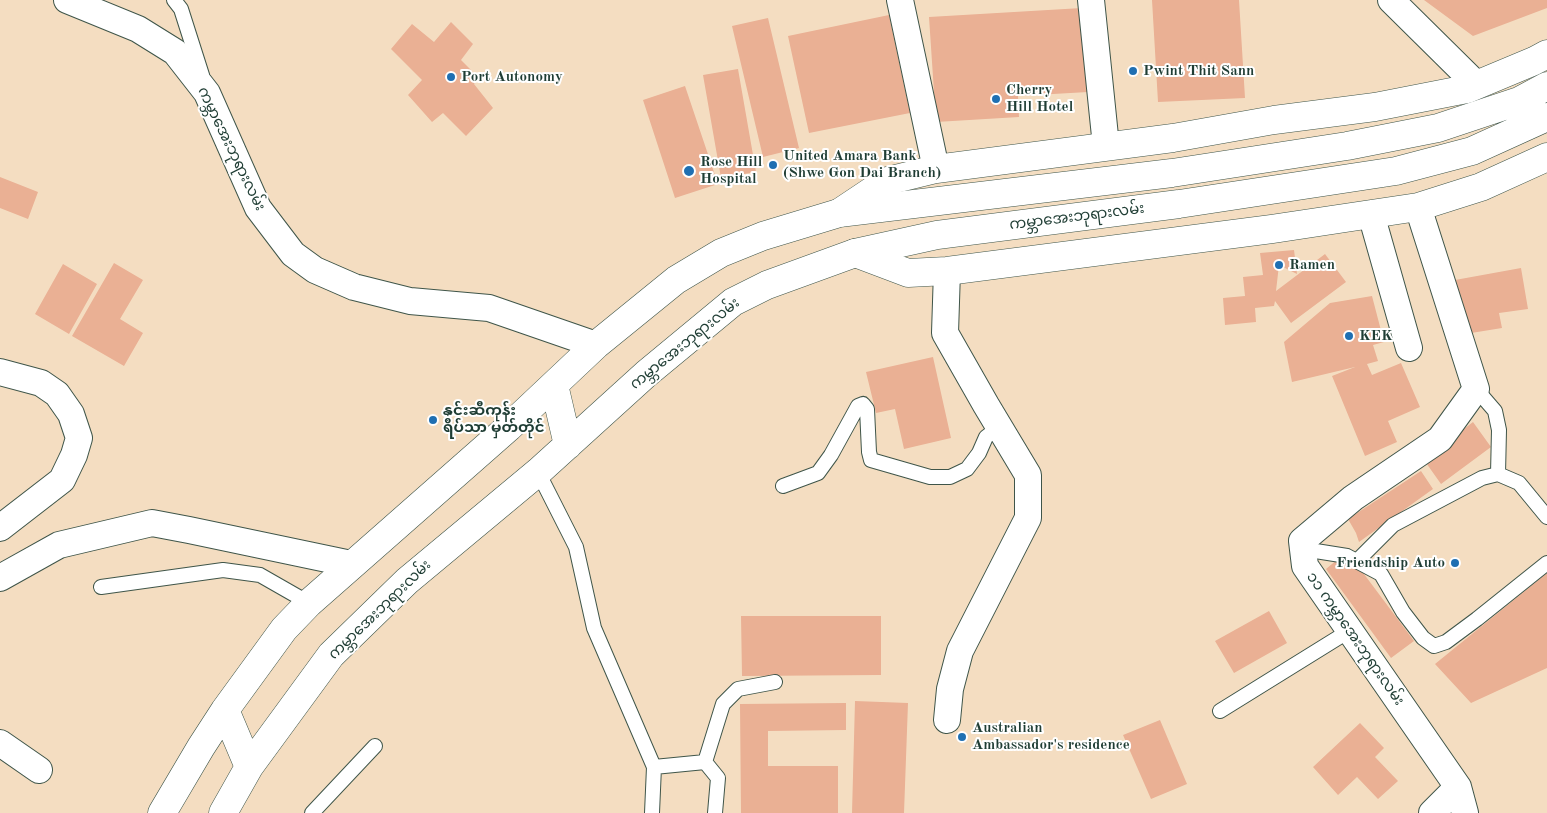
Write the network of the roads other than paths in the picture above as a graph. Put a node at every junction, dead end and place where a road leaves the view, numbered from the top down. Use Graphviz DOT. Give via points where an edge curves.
graph roads {
  1 [pos="67,0"];
  2 [pos="174,0"];
  3 [pos="900,0"];
  4 [pos="1090,0"];
  5 [pos="1391,0"];
  6 [pos="1547,54"];
  7 [pos="1477,85"];
  8 [pos="1547,86"];
  9 [pos="207,93"];
  10 [pos="1547,118"];
  11 [pos="1106,146"];
  12 [pos="1547,157"];
  13 [pos="936,169"];
  14 [pos="1418,207"];
  15 [pos="839,213"];
  16 [pos="1371,214"];
  17 [pos="855,253"];
  18 [pos="947,271"];
  19 [pos="596,345"];
  20 [pos="1409,348"];
  21 [pos="0,372"];
  22 [pos="554,385"];
  23 [pos="1476,389"];
  24 [pos="999,428"];
  25 [pos="568,445"];
  26 [pos="538,472"];
  27 [pos="1498,474"];
  28 [pos="783,486"];
  29 [pos="1547,516"];
  30 [pos="0,528"];
  31 [pos="1303,549"];
  32 [pos="1357,561"];
  33 [pos="1547,563"];
  34 [pos="351,564"];
  35 [pos="0,578"];
  36 [pos="101,587"];
  37 [pos="309,603"];
  38 [pos="1349,631"];
  39 [pos="775,682"];
  40 [pos="225,710"];
  41 [pos="1220,711"];
  42 [pos="947,720"];
  43 [pos="0,743"];
  44 [pos="375,746"];
  45 [pos="704,762"];
  46 [pos="249,767"];
  47 [pos="654,767"];
  48 [pos="39,770"];
  49 [pos="1458,787"];
  50 [pos="162,813"];
  51 [pos="223,813"];
  52 [pos="312,813"];
  53 [pos="652,813"];
  54 [pos="715,813"];
  55 [pos="1432,813"];
  56 [pos="1464,813"];
  1 -- 9 [label="street, ကမ္ဘာအေးဘုရားလမ်း" via="138,29 176,52"];
  2 -- 9 [label="lane" via="181,9"];
  3 -- 13 [label="street"];
  4 -- 11 [label="street"];
  5 -- 7 [label="street"];
  6 -- 7 [label="main road"];
  7 -- 11 [label="main road" via="1375,107"];
  8 -- 15 [label="main road" via="1519,101 1438,128 1347,146 1172,173"];
  9 -- 19 [label="street, ကမ္ဘာအေးဘုရားလမ်း" via="258,208 293,254 315,270 354,287 410,301 489,308"];
  10 -- 17 [label="main road, ကမ္ဘာအေးဘုရားလမ်း" via="1472,151 1396,171 1179,204 937,235"];
  11 -- 13 [label="main road"];
  12 -- 14 [label="main road" via="1481,186"];
  13 -- 15 [label="main road" via="887,181"];
  14 -- 16 [label="main road"];
  14 -- 23 [label="street"];
  15 -- 19 [label="main road" via="763,236 721,253 676,280"];
  16 -- 18 [label="main road"];
  16 -- 20 [label="street"];
  17 -- 18 [label="main road" via="908,273"];
  17 -- 25 [label="main road, ကမ္ဘာအေးဘုရားလမ်း" via="767,285 733,302 646,374"];
  18 -- 24 [label="street" via="945,333"];
  19 -- 22 [label="main road"];
  21 -- 30 [label="street" via="41,383 57,394 71,414 79,438 62,480"];
  22 -- 25 [label="main road"];
  22 -- 34 [label="main road"];
  23 -- 27 [label="lane" via="1495,411 1499,430"];
  23 -- 31 [label="street" via="1440,439 1353,498 1302,541"];
  24 -- 28 [label="lane" via="986,437 967,469 950,476 930,477 871,460 867,409 863,404 858,406 832,455 818,473"];
  24 -- 42 [label="street" via="1028,475 1028,518 960,651 950,689"];
  25 -- 26 [label="main road, ကမ္ဘာအေးဘုရားလမ်း"];
  26 -- 46 [label="main road, ကမ္ဘာအေးဘုရားလမ်း" via="407,581 331,655"];
  26 -- 47 [label="lane" via="576,547 594,628"];
  27 -- 29 [label="lane" via="1519,483"];
  27 -- 32 [label="lane" via="1482,478 1394,526"];
  31 -- 32 [label="lane" via="1347,556"];
  31 -- 38 [label="street, ၁၁ ကမ္ဘာအေးဘုရားလမ်း" via="1304,566"];
  32 -- 33 [label="lane" via="1381,574 1403,612 1434,646 1446,642"];
  34 -- 35 [label="street" via="152,524 59,546"];
  34 -- 37 [label="main road"];
  36 -- 37 [label="lane" via="223,570 260,575"];
  37 -- 40 [label="main road" via="284,630"];
  38 -- 41 [label="lane"];
  38 -- 49 [label="street, ၁၁ ကမ္ဘာအေးဘုရားလမ်း"];
  39 -- 45 [label="lane" via="738,689 723,704"];
  40 -- 46 [label="main road"];
  40 -- 50 [label="main road"];
  43 -- 48 [label="street"];
  44 -- 52 [label="lane"];
  45 -- 47 [label="lane"];
  45 -- 54 [label="lane" via="718,778"];
  46 -- 51 [label="main road, ကမ္ဘာအေးဘုရားလမ်း"];
  47 -- 53 [label="lane"];
  49 -- 55 [label="street"];
  49 -- 56 [label="street, ၁၁ ကမ္ဘာအေးဘုရားလမ်း"];
}
